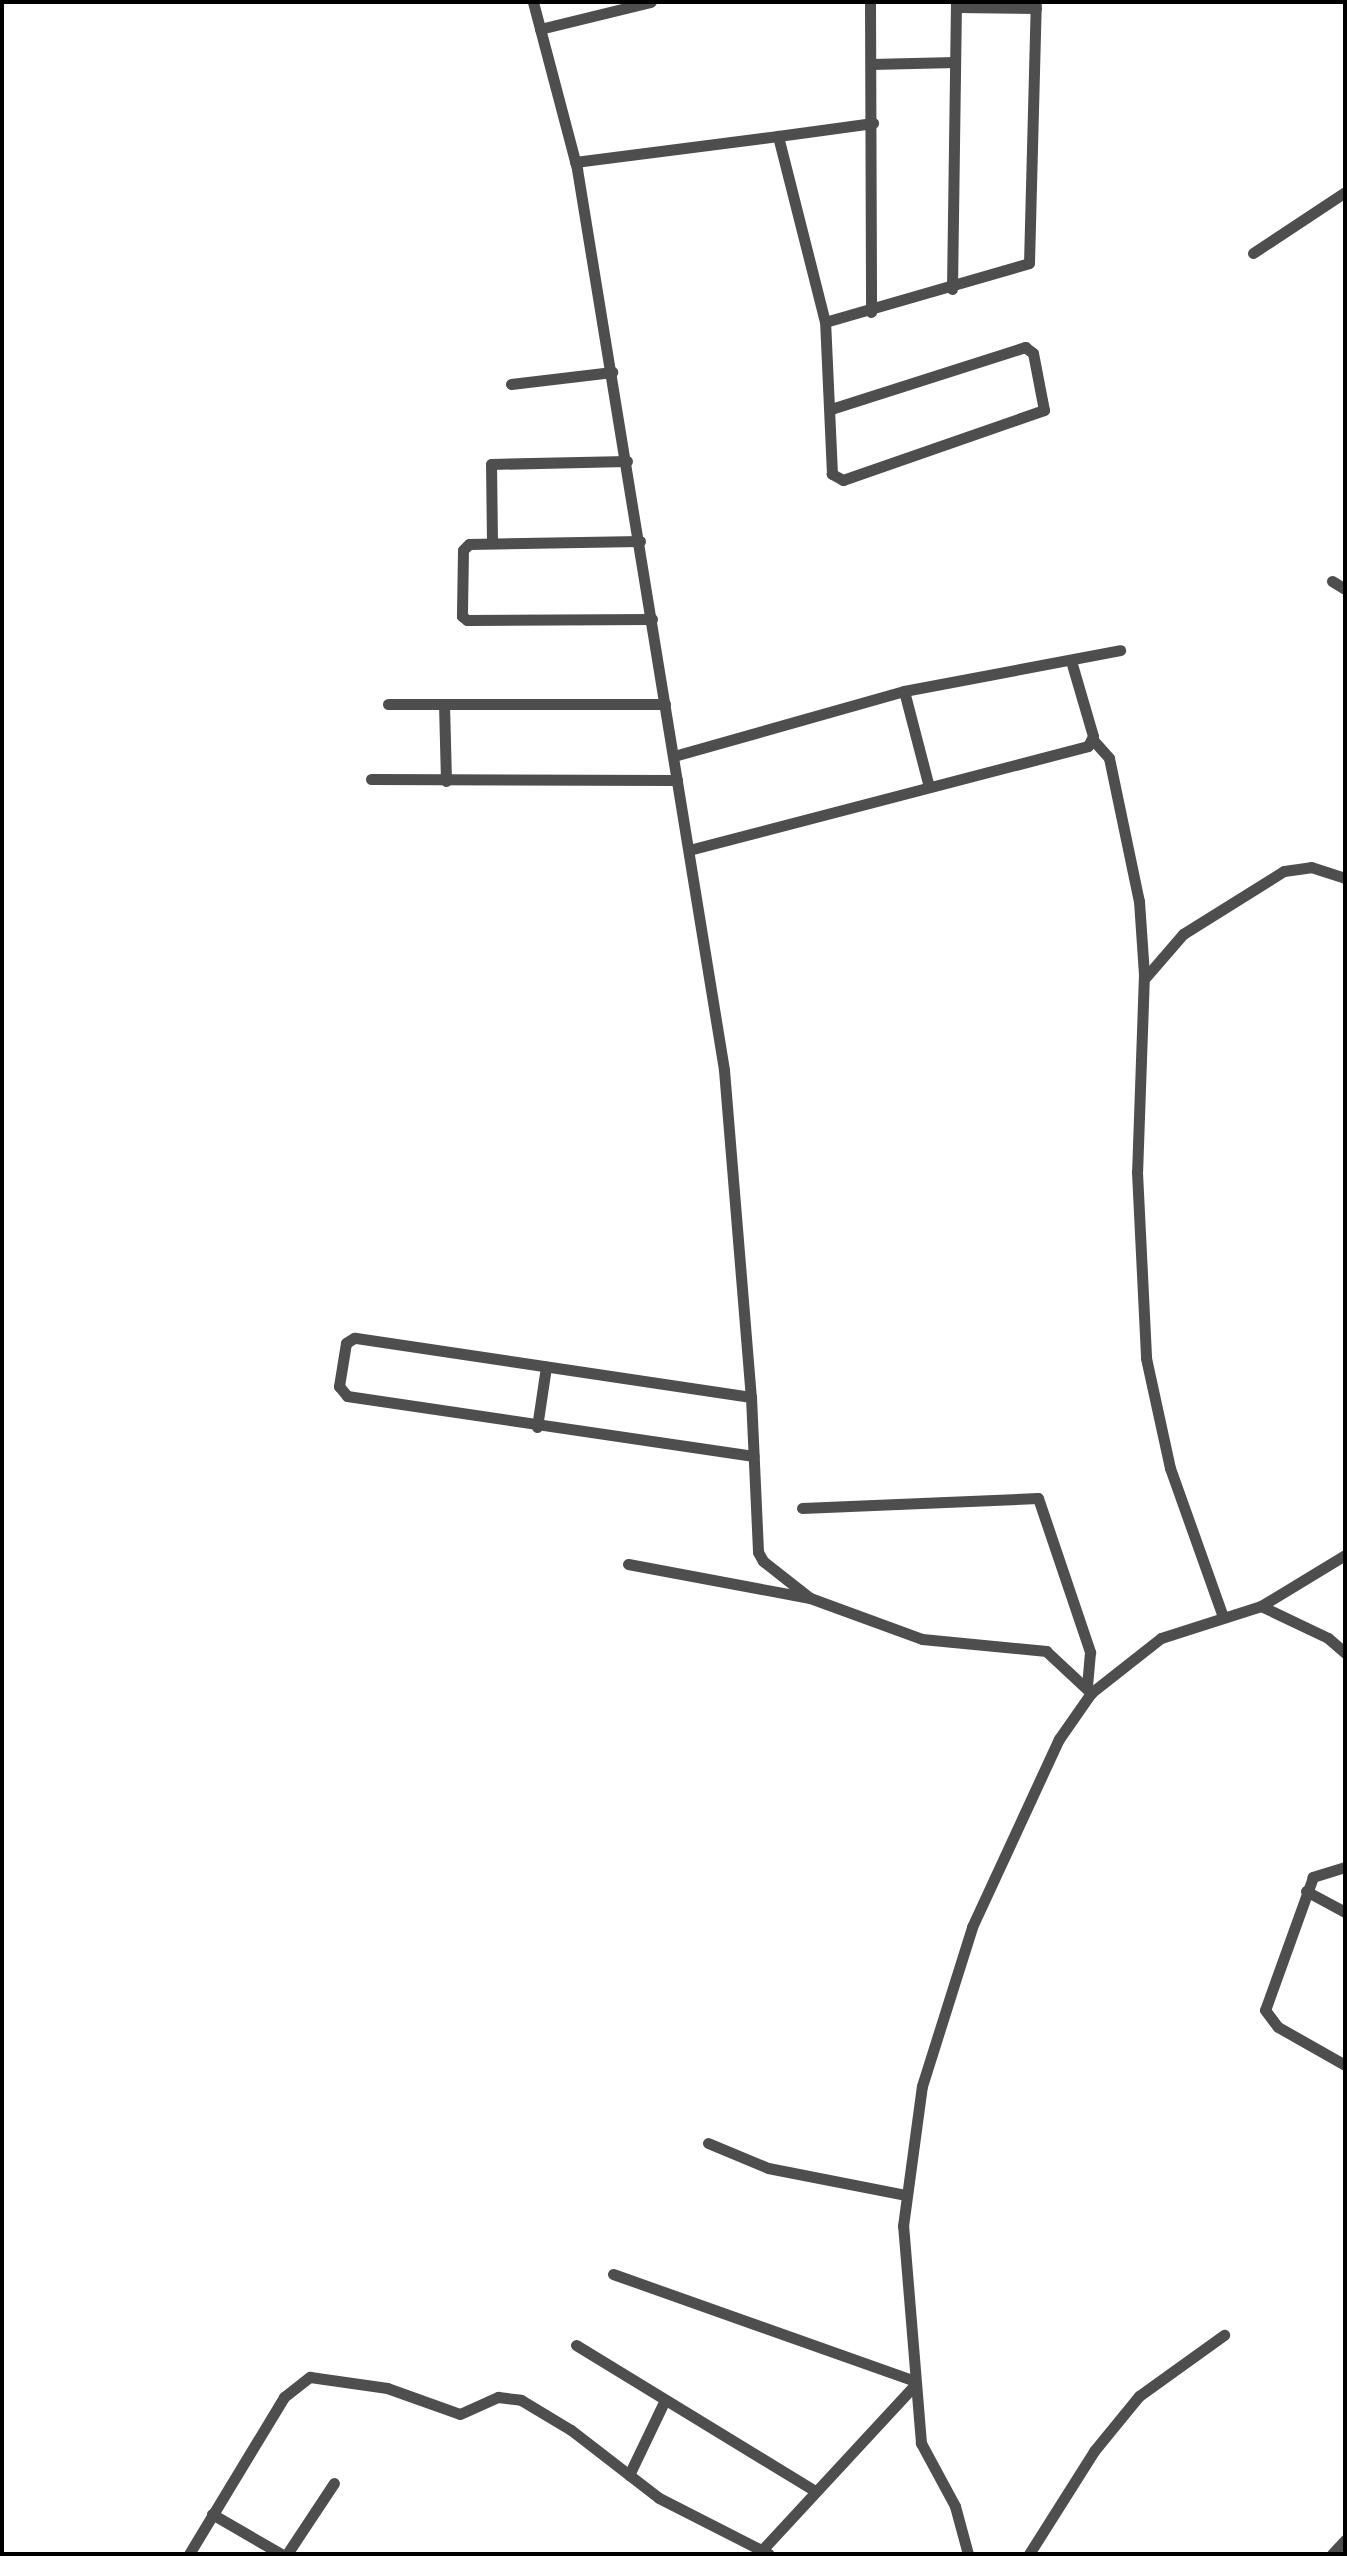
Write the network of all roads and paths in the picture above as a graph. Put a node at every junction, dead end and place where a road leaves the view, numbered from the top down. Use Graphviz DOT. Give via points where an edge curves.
graph roads {
  1 [pos="533,2"];
  2 [pos="651,2"];
  3 [pos="870,2"];
  4 [pos="956,5"];
  5 [pos="1036,5"];
  6 [pos="540,29"];
  7 [pos="955,62"];
  8 [pos="871,64"];
  9 [pos="873,123"];
  10 [pos="778,136"];
  11 [pos="575,162"];
  12 [pos="1345,192"];
  13 [pos="1253,253"];
  14 [pos="952,289"];
  15 [pos="871,312"];
  16 [pos="825,322"];
  17 [pos="612,372"];
  18 [pos="511,384"];
  19 [pos="831,409"];
  20 [pos="627,461"];
  21 [pos="640,541"];
  22 [pos="492,543"];
  23 [pos="1332,581"];
  24 [pos="1345,589"];
  25 [pos="652,619"];
  26 [pos="1120,650"];
  27 [pos="1071,661"];
  28 [pos="904,691"];
  29 [pos="388,704"];
  30 [pos="444,704"];
  31 [pos="665,704"];
  32 [pos="1093,740"];
  33 [pos="674,756"];
  34 [pos="371,779"];
  35 [pos="677,780"];
  36 [pos="446,781"];
  37 [pos="929,787"];
  38 [pos="689,850"];
  39 [pos="1345,878"];
  40 [pos="1143,982"];
  41 [pos="546,1367"];
  42 [pos="751,1397"];
  43 [pos="537,1427"];
  44 [pos="754,1456"];
  45 [pos="802,1508"];
  46 [pos="1345,1555"];
  47 [pos="628,1564"];
  48 [pos="810,1598"];
  49 [pos="1261,1606"];
  50 [pos="1223,1617"];
  51 [pos="1345,1653"];
  52 [pos="1089,1690"];
  53 [pos="1345,1867"];
  54 [pos="1306,1891"];
  55 [pos="1345,1912"];
  56 [pos="1345,2065"];
  57 [pos="708,2143"];
  58 [pos="906,2195"];
  59 [pos="613,2274"];
  60 [pos="1224,2335"];
  61 [pos="576,2345"];
  62 [pos="913,2383"];
  63 [pos="665,2400"];
  64 [pos="629,2475"];
  65 [pos="334,2483"];
  66 [pos="815,2491"];
  67 [pos="212,2514"];
  68 [pos="1345,2540"];
  69 [pos="766,2551"];
  70 [pos="189,2554"];
  71 [pos="281,2554"];
  72 [pos="287,2554"];
  73 [pos="968,2554"];
  74 [pos="1029,2554"];
  75 [pos="1332,2554"];
  1 -- 6 [label="street"];
  2 -- 6 [label="street"];
  3 -- 8 [label="street"];
  4 -- 5 [label="street"];
  4 -- 7 [label="street"];
  5 -- 14 [label="street" via="1031,259 1024,267"];
  6 -- 11 [label="street"];
  7 -- 8 [label="street"];
  7 -- 14 [label="street"];
  8 -- 9 [label="street"];
  9 -- 10 [label="street"];
  9 -- 15 [label="street"];
  10 -- 11 [label="street"];
  10 -- 16 [label="street"];
  11 -- 17 [label="street"];
  12 -- 13 [label="street"];
  14 -- 15 [label="street"];
  15 -- 16 [label="street"];
  16 -- 19 [label="street"];
  17 -- 18 [label="street"];
  17 -- 20 [label="street"];
  19 -- 19 [label="street" via="832,474 843,480 1040,415 1045,406 1033,353 1025,347"];
  20 -- 21 [label="street"];
  20 -- 22 [label="street" via="491,464"];
  21 -- 22 [label="street"];
  21 -- 25 [label="street"];
  22 -- 25 [label="street" via="469,544 463,550 462,611 467,620"];
  23 -- 24 [label="street"];
  25 -- 31 [label="street"];
  26 -- 27 [label="street"];
  27 -- 28 [label="street"];
  27 -- 32 [label="street"];
  28 -- 33 [label="street"];
  28 -- 37 [label="street"];
  29 -- 30 [label="street"];
  30 -- 31 [label="street"];
  30 -- 36 [label="street"];
  31 -- 33 [label="street"];
  32 -- 37 [label="street" via="1088,746"];
  32 -- 40 [label="street" via="1109,758 1139,901"];
  33 -- 35 [label="street"];
  34 -- 36 [label="street"];
  35 -- 36 [label="street"];
  35 -- 38 [label="street"];
  37 -- 38 [label="street"];
  38 -- 42 [label="street" via="724,1070"];
  39 -- 40 [label="street" via="1311,867 1284,871 1258,884 1183,934"];
  40 -- 50 [label="street" via="1137,1172 1146,1358 1170,1468"];
  41 -- 42 [label="street"];
  41 -- 43 [label="street"];
  41 -- 43 [label="street" via="354,1338 346,1343 339,1386 347,1396"];
  42 -- 44 [label="street"];
  43 -- 44 [label="street"];
  44 -- 48 [label="street" via="759,1557"];
  45 -- 52 [label="street" via="1038,1498 1090,1652"];
  46 -- 49 [label="street"];
  47 -- 48 [label="street"];
  48 -- 52 [label="street" via="922,1639 1046,1651"];
  49 -- 50 [label="street"];
  49 -- 51 [label="street" via="1328,1638"];
  50 -- 52 [label="street" via="1161,1638"];
  52 -- 58 [label="street" via="1046,1766 967,1941 922,2086"];
  53 -- 54 [label="street" via="1316,1874"];
  54 -- 55 [label="street"];
  54 -- 56 [label="street" via="1266,2015"];
  57 -- 58 [label="street" via="768,2168"];
  58 -- 62 [label="street" via="904,2279"];
  59 -- 62 [label="street"];
  60 -- 74 [label="street" via="1139,2396 1089,2458"];
  61 -- 63 [label="street"];
  62 -- 66 [label="street"];
  62 -- 73 [label="street" via="924,2455 955,2506"];
  63 -- 64 [label="street"];
  63 -- 66 [label="street"];
  64 -- 67 [label="street" via="547,2414 509,2396 460,2414 387,2388 310,2377 284,2397"];
  64 -- 69 [label="street" via="685,2514"];
  65 -- 72 [label="street"];
  66 -- 69 [label="street"];
  67 -- 70 [label="street"];
  67 -- 71 [label="street"];
  68 -- 75 [label="street"];
}
